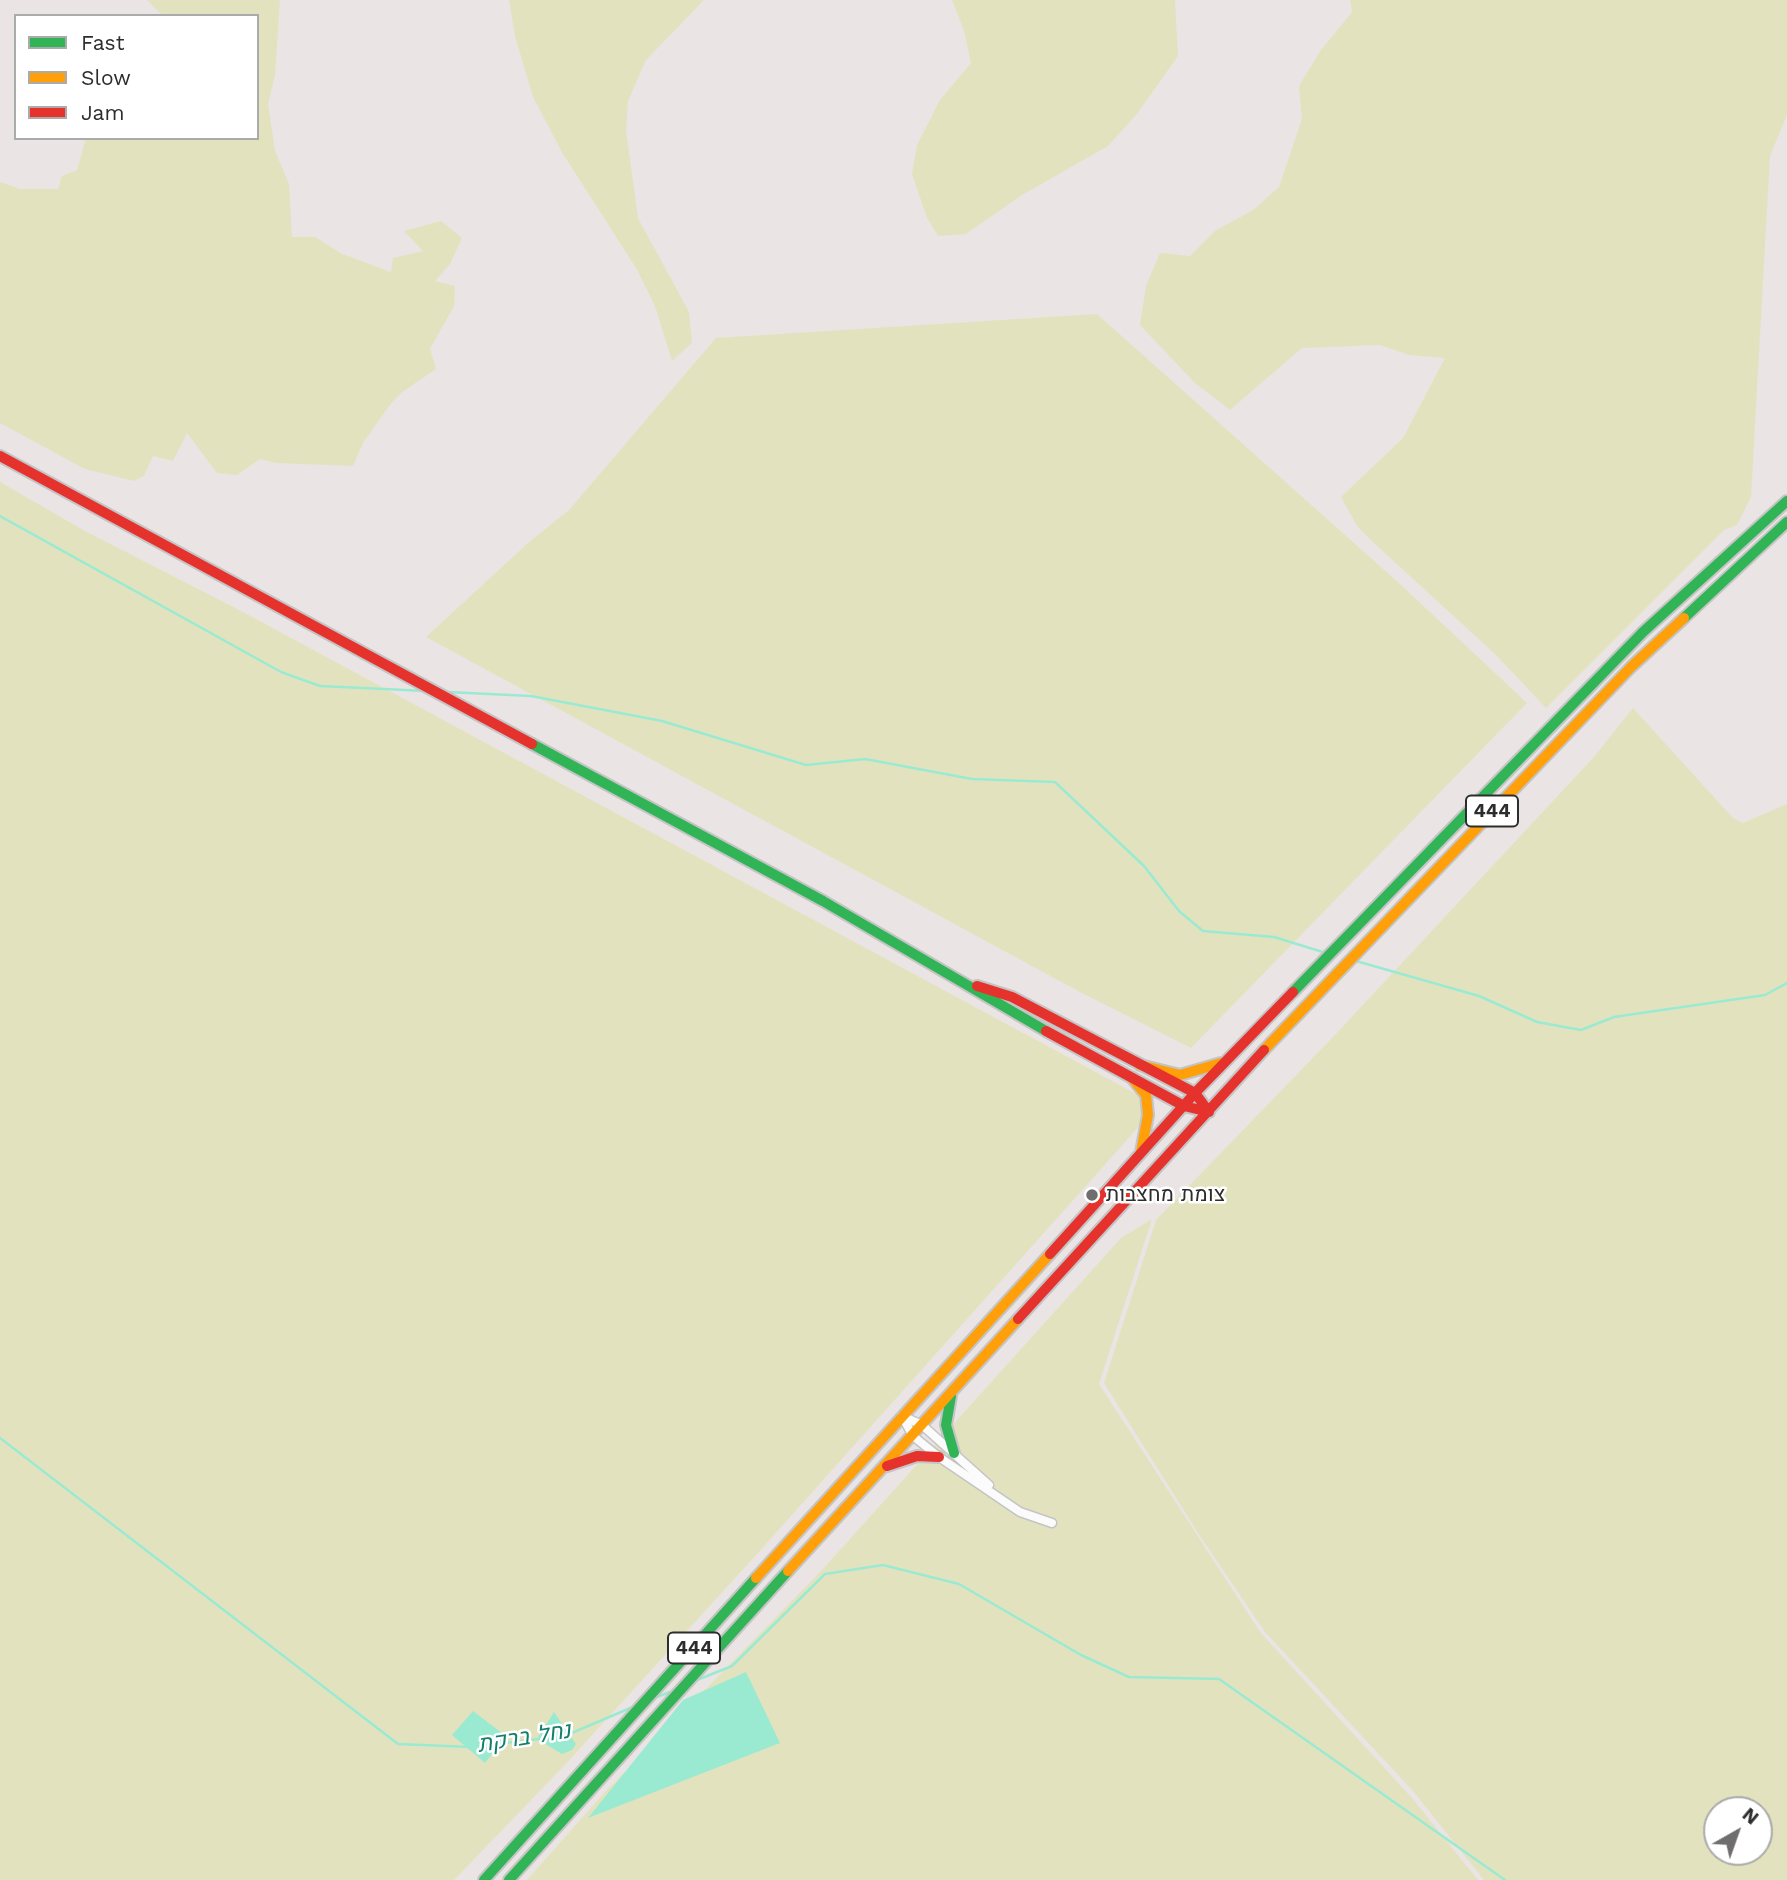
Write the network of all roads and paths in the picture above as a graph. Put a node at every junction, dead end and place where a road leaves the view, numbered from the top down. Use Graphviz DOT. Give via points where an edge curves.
graph roads {
  1 [pos="0,456"];
  2 [pos="1787,501"];
  3 [pos="1787,522"];
  4 [pos="966,982"];
  5 [pos="1231,1059"];
  6 [pos="1140,1065"];
  7 [pos="1132,1078"];
  8 [pos="1195,1093"];
  9 [pos="1184,1106"];
  10 [pos="1209,1112"];
  11 [pos="1140,1155"];
  12 [pos="952,1392"];
  13 [pos="902,1416"];
  14 [pos="922,1425"];
  15 [pos="913,1436"];
  16 [pos="954,1453"];
  17 [pos="939,1457"];
  18 [pos="884,1468"];
  19 [pos="1009,1504"];
  20 [pos="1052,1523"];
  21 [pos="485,1880"];
  22 [pos="509,1880"];
  1 -- 4 [label="main road"];
  2 -- 5 [label="main road, 444" via="1643,632"];
  3 -- 10 [label="main road, 444" via="1631,667 1297,1014"];
  4 -- 6 [label="main road" via="1012,997"];
  4 -- 7 [label="main road" via="1007,1010"];
  5 -- 6 [label="main road" via="1180,1075"];
  5 -- 8 [label="main road, 444"];
  6 -- 8 [label="main road"];
  7 -- 9 [label="main road"];
  7 -- 11 [label="main road" via="1146,1095 1148,1115"];
  8 -- 9 [label="main road, 444"];
  8 -- 10 [label="main road"];
  9 -- 10 [label="main road"];
  9 -- 11 [label="main road, 444"];
  10 -- 12 [label="main road, 444"];
  11 -- 13 [label="main road, 444"];
  12 -- 14 [label="main road, 444"];
  12 -- 16 [label="main road" via="946,1425"];
  13 -- 14 [label="street"];
  13 -- 15 [label="street"];
  13 -- 21 [label="main road, 444"];
  14 -- 15 [label="main road, 444"];
  14 -- 16 [label="street"];
  15 -- 17 [label="street"];
  15 -- 18 [label="main road, 444"];
  16 -- 19 [label="street"];
  17 -- 18 [label="main road" via="917,1456"];
  17 -- 19 [label="street"];
  18 -- 22 [label="main road, 444"];
  19 -- 20 [label="street"];
}
